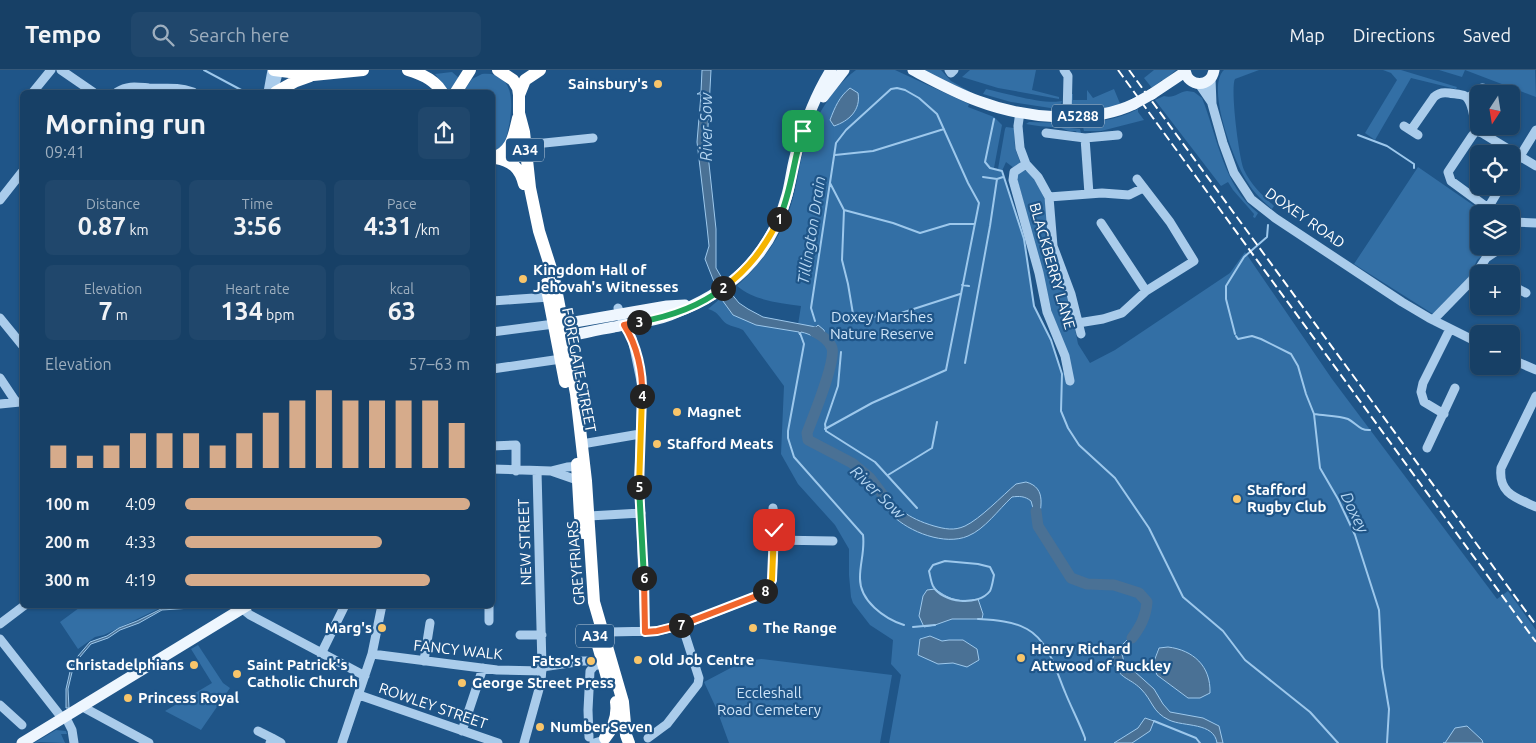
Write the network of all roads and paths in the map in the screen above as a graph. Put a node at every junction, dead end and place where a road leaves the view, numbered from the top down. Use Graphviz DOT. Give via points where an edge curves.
graph roads {
  1 [pos="51,70"];
  2 [pos="60,70"];
  3 [pos="80,70"];
  4 [pos="276,70"];
  5 [pos="363,70"];
  6 [pos="408,70"];
  7 [pos="470,70"];
  8 [pos="498,70"];
  9 [pos="540,70"];
  10 [pos="831,70"];
  11 [pos="844,70"];
  12 [pos="913,70"];
  13 [pos="1064,70"];
  14 [pos="1185,71"];
  15 [pos="1214,73"];
  16 [pos="312,75"];
  17 [pos="74,78"];
  18 [pos="1196,83"];
  19 [pos="35,90"];
  20 [pos="90,90"];
  21 [pos="122,90"];
  22 [pos="185,90"];
  23 [pos="269,90"];
  24 [pos="275,90"];
  25 [pos="279,90"];
  26 [pos="440,90"];
  27 [pos="457,90"];
  28 [pos="1154,93"];
  29 [pos="519,95"];
  30 [pos="1468,98"];
  31 [pos="1470,102"];
  32 [pos="814,104"];
  33 [pos="1212,104"];
  34 [pos="1020,112"];
  35 [pos="519,114"];
  36 [pos="1066,117"];
  37 [pos="1411,130"];
  38 [pos="1536,130"];
  39 [pos="1473,135"];
  40 [pos="1485,135"];
  41 [pos="1051,137"];
  42 [pos="593,138"];
  43 [pos="1085,138"];
  44 [pos="1114,138"];
  45 [pos="525,145"];
  46 [pos="1502,145"];
  47 [pos="1520,156"];
  48 [pos="495,158"];
  49 [pos="495,158"];
  50 [pos="1026,164"];
  51 [pos="1536,166"];
  52 [pos="20,175"];
  53 [pos="1138,179"];
  54 [pos="1143,188"];
  55 [pos="1089,194"];
  56 [pos="1050,197"];
  57 [pos="0,200"];
  58 [pos="1484,205"];
  59 [pos="1101,223"];
  60 [pos="1536,223"];
  61 [pos="1520,224"];
  62 [pos="1490,255"];
  63 [pos="1482,265"];
  64 [pos="1470,282"];
  65 [pos="1520,290"];
  66 [pos="1146,291"];
  67 [pos="1526,293"];
  68 [pos="549,297"];
  69 [pos="495,301"];
  70 [pos="620,316"];
  71 [pos="0,318"];
  72 [pos="1431,319"];
  73 [pos="1078,323"];
  74 [pos="1450,329"];
  75 [pos="560,331"];
  76 [pos="495,332"];
  77 [pos="1081,334"];
  78 [pos="1470,339"];
  79 [pos="20,343"];
  80 [pos="561,359"];
  81 [pos="1520,362"];
  82 [pos="495,369"];
  83 [pos="1536,370"];
  84 [pos="0,378"];
  85 [pos="1070,381"];
  86 [pos="1455,388"];
  87 [pos="1536,396"];
  88 [pos="20,402"];
  89 [pos="0,405"];
  90 [pos="1444,414"];
  91 [pos="640,434"];
  92 [pos="582,444"];
  93 [pos="495,446"];
  94 [pos="1427,448"];
  95 [pos="581,466"];
  96 [pos="495,469"];
  97 [pos="516,471"];
  98 [pos="537,471"];
  99 [pos="551,471"];
  100 [pos="578,484"];
  101 [pos="1536,507"];
  102 [pos="773,508"];
  103 [pos="641,513"];
  104 [pos="589,516"];
  105 [pos="774,540"];
  106 [pos="832,541"];
  107 [pos="21,608"];
  108 [pos="240,608"];
  109 [pos="245,608"];
  110 [pos="344,608"];
  111 [pos="381,608"];
  112 [pos="489,608"];
  113 [pos="489,621"];
  114 [pos="430,623"];
  115 [pos="0,624"];
  116 [pos="682,625"];
  117 [pos="645,632"];
  118 [pos="520,635"];
  119 [pos="542,635"];
  120 [pos="603,635"];
  121 [pos="0,639"];
  122 [pos="321,654"];
  123 [pos="372,654"];
  124 [pos="424,661"];
  125 [pos="483,668"];
  126 [pos="542,669"];
  127 [pos="600,669"];
  128 [pos="365,676"];
  129 [pos="359,695"];
  130 [pos="0,705"];
  131 [pos="81,706"];
  132 [pos="64,717"];
  133 [pos="22,726"];
  134 [pos="258,731"];
  135 [pos="462,731"];
  136 [pos="648,738"];
  137 [pos="598,740"];
  138 [pos="270,741"];
  139 [pos="22,743"];
  140 [pos="74,743"];
  141 [pos="149,743"];
  142 [pos="281,743"];
  143 [pos="342,743"];
  144 [pos="498,743"];
  145 [pos="524,743"];
  146 [pos="629,743"];
  1 -- 19 [label="street"];
  2 -- 17 [label="street"];
  3 -- 17 [label="street"];
  4 -- 16 [label="highway"];
  4 -- 23 [label="street"];
  4 -- 24 [label="street"];
  5 -- 16 [label="highway"];
  6 -- 26 [label="highway" via="427,77"];
  7 -- 27 [label="highway"];
  8 -- 29 [label="highway" via="513,80"];
  9 -- 29 [label="highway" via="526,80"];
  10 -- 32 [label="main road" via="816,94"];
  11 -- 32 [label="main road" via="822,99"];
  12 -- 34 [label="main road, A5288" via="978,101"];
  13 -- 36 [label="street" via="1068,76"];
  14 -- 18 [label="main road, A5288" via="1188,78"];
  14 -- 28 [label="main road, A5288"];
  15 -- 18 [label="main road, A5288" via="1207,82"];
  15 -- 33 [label="street, DOXEY ROAD"];
  16 -- 25 [label="highway"];
  17 -- 20 [label="street"];
  18 -- 28 [label="main road, A5288"];
  18 -- 33 [label="street, DOXEY ROAD"];
  21 -- 22 [label="street" via="133,86"];
  28 -- 36 [label="main road, A5288, bridge" via="1110,113"];
  29 -- 35 [label="highway"];
  30 -- 31 [label="street"];
  30 -- 37 [label="street" via="1437,94"];
  32 -- 70 [label="main road" via="796,151 780,216 754,260 706,300 669,315"];
  33 -- 72 [label="street, DOXEY ROAD" via="1234,173 1251,199"];
  34 -- 36 [label="main road, A5288"];
  34 -- 50 [label="street" via="1019,141"];
  35 -- 45 [label="highway, A34"];
  35 -- 48 [label="highway" via="512,143"];
  38 -- 47 [label="street"];
  39 -- 58 [label="street" via="1448,172 1448,177"];
  40 -- 46 [label="street"];
  41 -- 43 [label="street"];
  42 -- 45 [label="street"];
  43 -- 44 [label="street"];
  43 -- 55 [label="street"];
  45 -- 75 [label="highway, FOREGATE STREET / A34" via="530,188 554,278"];
  47 -- 51 [label="street"];
  49 -- 68 [label="highway, FOREGATE STREET / A34" via="520,170"];
  50 -- 56 [label="street"];
  50 -- 85 [label="street, BLACKBERRY LANE" via="1014,172 1013,180 1047,312 1065,356"];
  52 -- 57 [label="street"];
  53 -- 54 [label="street"];
  54 -- 55 [label="street" via="1129,196"];
  54 -- 66 [label="street" via="1197,259"];
  55 -- 56 [label="street"];
  56 -- 73 [label="street" via="1053,246"];
  59 -- 66 [label="street" via="1103,234"];
  60 -- 61 [label="street"];
  62 -- 63 [label="street"];
  64 -- 72 [label="street"];
  65 -- 67 [label="street"];
  66 -- 73 [label="street" via="1122,313"];
  68 -- 69 [label="street"];
  68 -- 75 [label="highway, FOREGATE STREET / A34"];
  70 -- 75 [label="main road"];
  70 -- 91 [label="street" via="632,338 642,386"];
  71 -- 79 [label="street"];
  72 -- 74 [label="street"];
  73 -- 77 [label="street"];
  74 -- 78 [label="street"];
  74 -- 90 [label="street" via="1422,383 1421,392 1424,402"];
  75 -- 76 [label="street"];
  75 -- 80 [label="highway, FOREGATE STREET / A34"];
  75 -- 92 [label="highway, FOREGATE STREET / A34"];
  80 -- 82 [label="street"];
  80 -- 95 [label="highway, FOREGATE STREET / A34"];
  81 -- 83 [label="street"];
  84 -- 88 [label="street"];
  86 -- 90 [label="street"];
  87 -- 101 [label="street" via="1501,468 1500,483 1511,495"];
  88 -- 89 [label="street"];
  90 -- 94 [label="street"];
  91 -- 92 [label="street"];
  91 -- 103 [label="street"];
  92 -- 95 [label="highway, FOREGATE STREET / A34"];
  93 -- 97 [label="street" via="516,445"];
  95 -- 99 [label="street"];
  95 -- 100 [label="highway, FOREGATE STREET / A34"];
  95 -- 104 [label="highway, GREYFRIARS / A34"];
  96 -- 97 [label="street"];
  97 -- 98 [label="street"];
  98 -- 99 [label="street"];
  98 -- 119 [label="street, NEW STREET"];
  99 -- 100 [label="street"];
  100 -- 127 [label="highway, GREYFRIARS / A34" via="590,609"];
  102 -- 105 [label="street"];
  103 -- 104 [label="street"];
  103 -- 117 [label="street"];
  104 -- 120 [label="highway, GREYFRIARS / A34" via="594,602"];
  105 -- 106 [label="street"];
  105 -- 116 [label="street" via="773,575 768,588 759,595"];
  107 -- 115 [label="street"];
  108 -- 131 [label="main road"];
  109 -- 122 [label="street" via="250,615"];
  110 -- 122 [label="street"];
  111 -- 123 [label="street"];
  112 -- 113 [label="street"];
  114 -- 124 [label="street"];
  116 -- 117 [label="street"];
  116 -- 136 [label="street" via="699,678 698,684 666,724"];
  117 -- 120 [label="street" via="609,632"];
  118 -- 119 [label="street"];
  119 -- 126 [label="street, NEW STREET"];
  120 -- 127 [label="highway" via="600,640"];
  120 -- 146 [label="highway, GREYFRIARS / A34" via="623,702"];
  121 -- 132 [label="street"];
  122 -- 128 [label="street"];
  123 -- 124 [label="street, FANCY WALK"];
  123 -- 128 [label="street"];
  124 -- 125 [label="street, FANCY WALK"];
  125 -- 126 [label="street, FANCY WALK"];
  125 -- 135 [label="street"];
  126 -- 127 [label="street, FANCY WALK" via="591,661"];
  126 -- 145 [label="street, NEW STREET"];
  127 -- 137 [label="street" via="590,670 588,710"];
  127 -- 137 [label="highway, GREYFRIARS / A34" via="616,701 617,710 616,720"];
  128 -- 129 [label="street"];
  129 -- 135 [label="street, ROWLEY STREET"];
  129 -- 143 [label="street"];
  130 -- 133 [label="street"];
  131 -- 132 [label="main road"];
  131 -- 141 [label="street"];
  132 -- 139 [label="main road"];
  132 -- 140 [label="street" via="72,730"];
  134 -- 138 [label="street"];
  135 -- 144 [label="street, ROWLEY STREET"];
  137 -- 146 [label="highway, A34" via="615,737"];
  138 -- 142 [label="street"];
}
